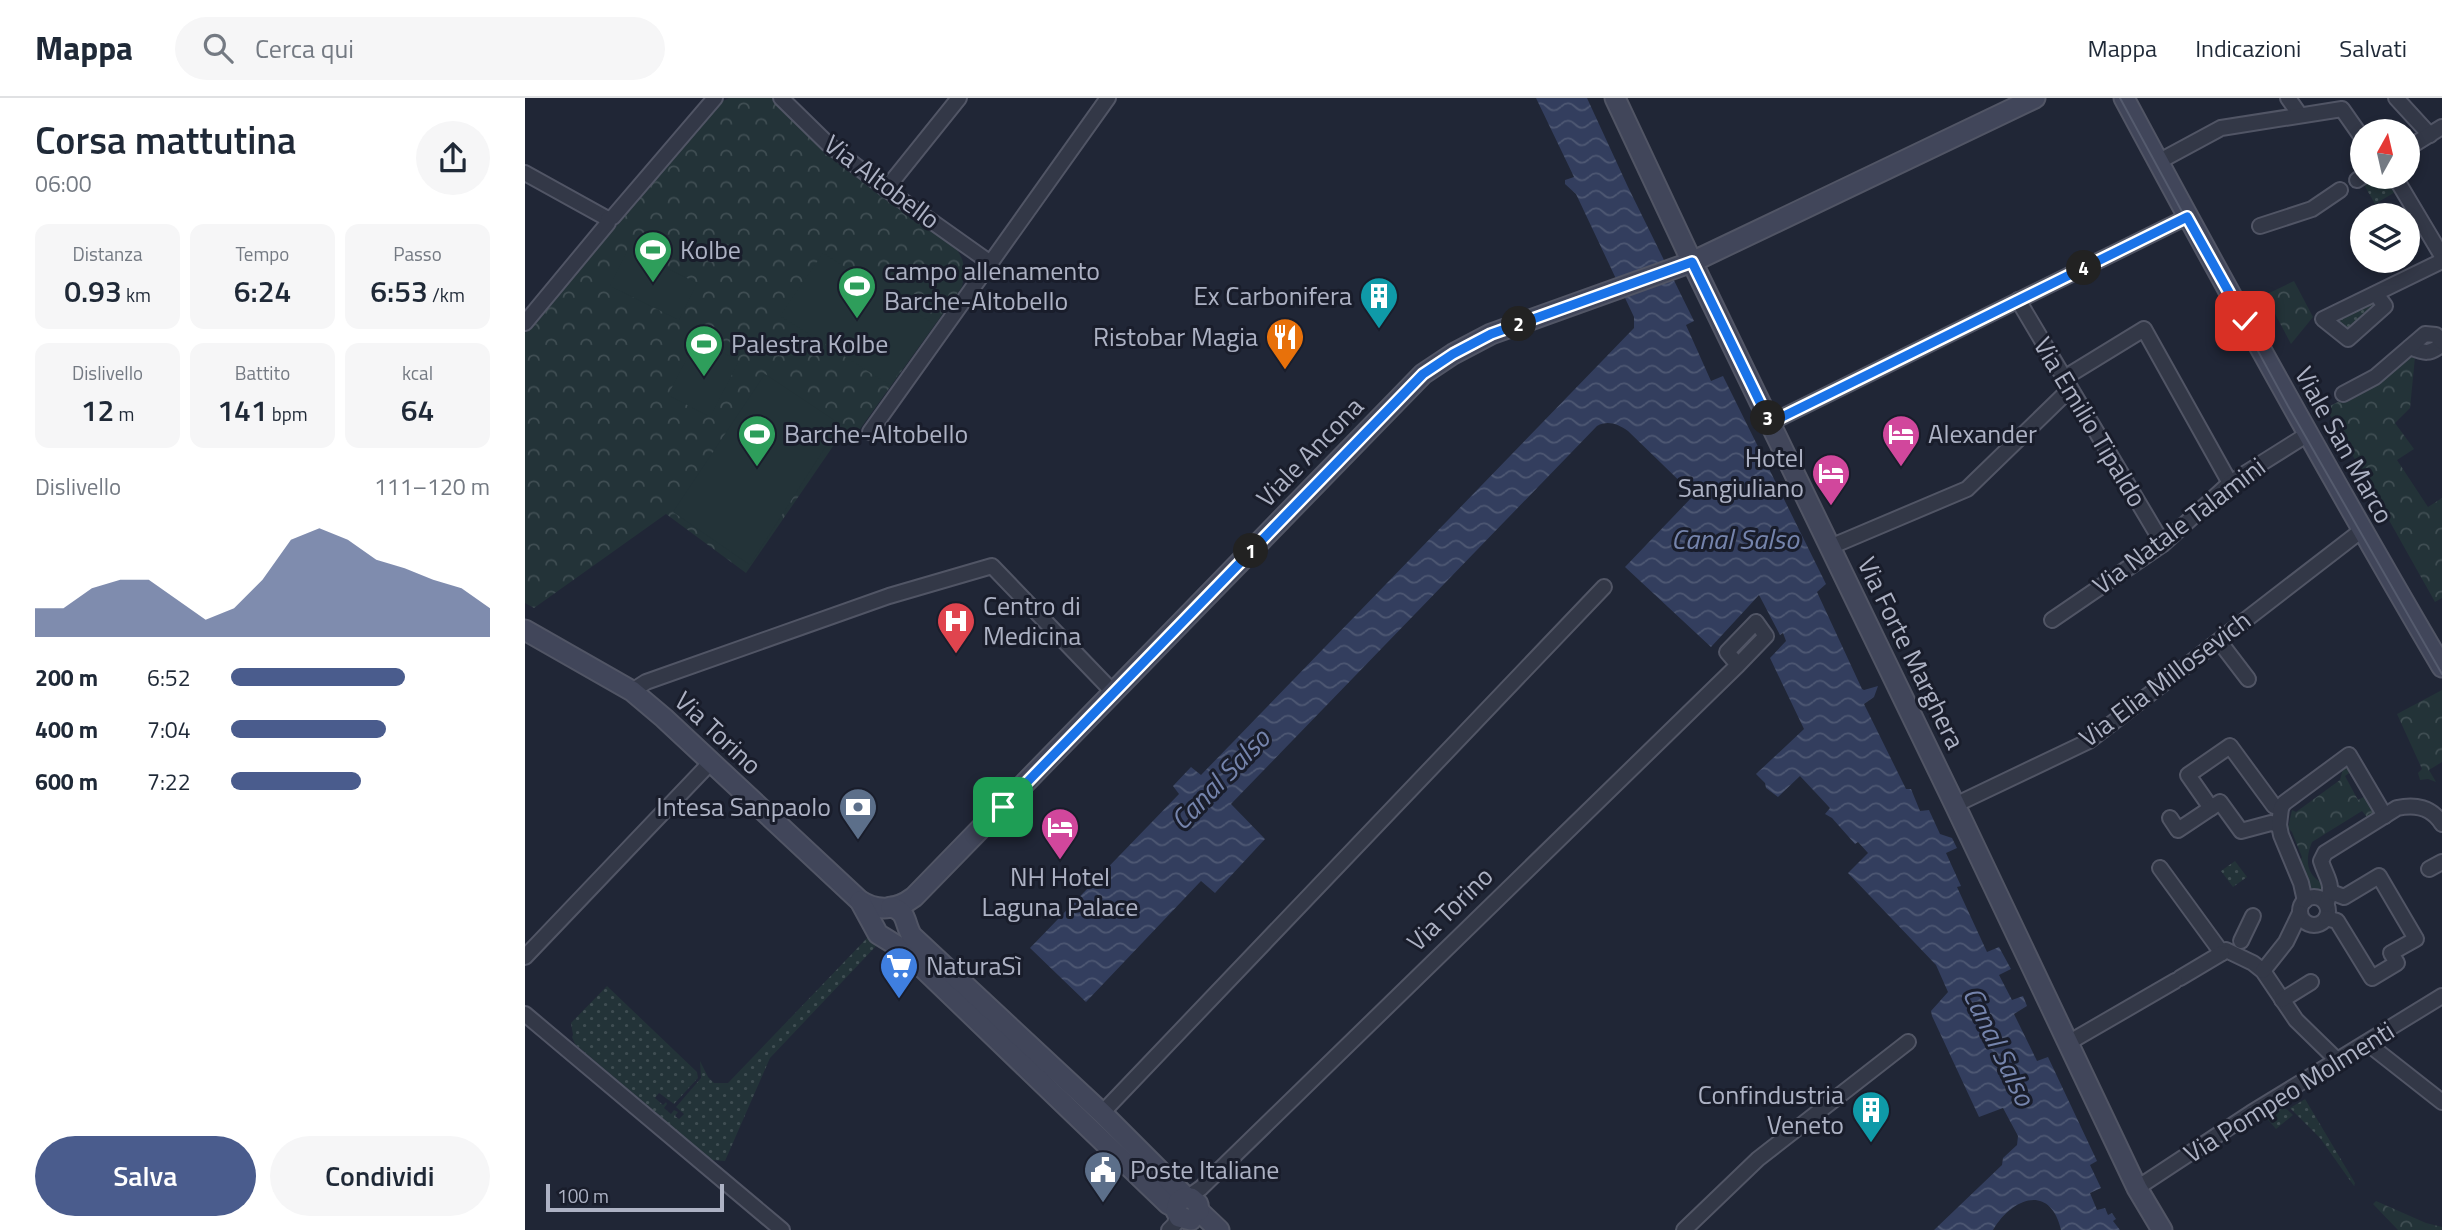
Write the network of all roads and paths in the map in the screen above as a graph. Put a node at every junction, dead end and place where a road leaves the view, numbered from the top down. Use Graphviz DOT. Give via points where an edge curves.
graph roads {
  1 [pos="715,98"];
  2 [pos="781,98"];
  3 [pos="959,98"];
  4 [pos="1108,98"];
  5 [pos="1615,98"];
  6 [pos="2035,98"];
  7 [pos="2124,98"];
  8 [pos="2288,98"];
  9 [pos="2396,98"];
  10 [pos="2300,115"];
  11 [pos="2350,120"];
  12 [pos="2436,131"];
  13 [pos="2420,141"];
  14 [pos="2158,162"];
  15 [pos="525,173"];
  16 [pos="886,189"];
  17 [pos="2402,189"];
  18 [pos="2340,190"];
  19 [pos="2187,217"];
  20 [pos="608,219"];
  21 [pos="2259,226"];
  22 [pos="2442,256"];
  23 [pos="989,262"];
  24 [pos="1685,265"];
  25 [pos="2376,293"];
  26 [pos="2018,300"];
  27 [pos="525,323"];
  28 [pos="2442,343"];
  29 [pos="2067,384"];
  30 [pos="2343,394"];
  31 [pos="1770,423"];
  32 [pos="870,432"];
  33 [pos="2308,434"];
  34 [pos="2230,483"];
  35 [pos="2362,530"];
  36 [pos="2162,544"];
  37 [pos="1830,547"];
  38 [pos="1604,587"];
  39 [pos="2052,620"];
  40 [pos="525,629"];
  41 [pos="2219,640"];
  42 [pos="1738,665"];
  43 [pos="2442,667"];
  44 [pos="2248,679"];
  45 [pos="632,691"];
  46 [pos="1114,693"];
  47 [pos="711,762"];
  48 [pos="1955,805"];
  49 [pos="2216,805"];
  50 [pos="2281,808"];
  51 [pos="2385,816"];
  52 [pos="2174,824"];
  53 [pos="2442,824"];
  54 [pos="2279,825"];
  55 [pos="2160,868"];
  56 [pos="914,897"];
  57 [pos="2302,907"];
  58 [pos="2325,910"];
  59 [pos="882,914"];
  60 [pos="2253,916"];
  61 [pos="907,923"];
  62 [pos="888,939"];
  63 [pos="2241,941"];
  64 [pos="2286,942"];
  65 [pos="2222,953"];
  66 [pos="525,957"];
  67 [pos="2263,971"];
  68 [pos="2311,982"];
  69 [pos="2442,996"];
  70 [pos="2282,1000"];
  71 [pos="525,1014"];
  72 [pos="1908,1042"];
  73 [pos="2367,1043"];
  74 [pos="2068,1044"];
  75 [pos="2338,1061"];
  76 [pos="2442,1102"];
  77 [pos="1102,1113"];
  78 [pos="2137,1188"];
  79 [pos="1188,1210"];
  80 [pos="782,1230"];
  81 [pos="1219,1230"];
  82 [pos="1684,1230"];
  83 [pos="2162,1230"];
  1 -- 20 [label="street"];
  2 -- 16 [label="street, Via Altobello" via="828,144"];
  3 -- 16 [label="street"];
  4 -- 23 [label="street"];
  5 -- 24 [label="street, Via Forte Marghera"];
  6 -- 24 [label="street, Viale Ancona"];
  7 -- 14 [label="street, Viale San Marco"];
  8 -- 10 [label="street"];
  9 -- 12 [label="street"];
  10 -- 11 [label="street" via="2342,109"];
  10 -- 14 [label="street" via="2221,128"];
  12 -- 13 [label="street"];
  14 -- 19 [label="street, Viale San Marco"];
  15 -- 20 [label="street"];
  16 -- 23 [label="street, Via Altobello"];
  17 -- 22 [label="street"];
  18 -- 21 [label="street" via="2312,209"];
  19 -- 26 [label="street"];
  19 -- 33 [label="street, Viale San Marco"];
  20 -- 27 [label="street"];
  22 -- 25 [label="street"];
  23 -- 32 [label="street"];
  24 -- 31 [label="street, Via Forte Marghera"];
  24 -- 46 [label="street, Viale Ancona" via="1491,334 1423,374"];
  26 -- 29 [label="street, Via Emilio Tipaldo"];
  26 -- 31 [label="street"];
  28 -- 30 [label="street" via="2434,352 2410,347 2375,377"];
  29 -- 34 [label="street" via="2144,329"];
  29 -- 36 [label="street, Via Emilio Tipaldo"];
  29 -- 37 [label="street" via="1967,489"];
  31 -- 37 [label="street, Via Forte Marghera"];
  33 -- 34 [label="street, Via Natale Talamini"];
  33 -- 35 [label="street, Viale San Marco"];
  34 -- 36 [label="street, Via Natale Talamini"];
  35 -- 41 [label="street, Via Elia Millosevich"];
  35 -- 43 [label="street, Viale San Marco"];
  36 -- 39 [label="street, Via Natale Talamini"];
  37 -- 48 [label="street, Via Forte Marghera"];
  38 -- 77 [label="street"];
  40 -- 45 [label="street, Via Torino"];
  41 -- 44 [label="street"];
  41 -- 48 [label="street, Via Elia Millosevich" via="2089,741"];
  42 -- 79 [label="street, Via Torino"];
  45 -- 46 [label="street" via="646,682 889,596 992,566"];
  45 -- 47 [label="street, Via Torino"];
  46 -- 56 [label="street, Viale Ancona"];
  47 -- 59 [label="street, Via Torino" via="859,900"];
  47 -- 66 [label="street"];
  48 -- 74 [label="street, Via Forte Marghera"];
  49 -- 50 [label="street" via="2191,778 2230,746 2274,806"];
  49 -- 52 [label="street"];
  49 -- 54 [label="street" via="2241,831"];
  50 -- 51 [label="street" via="2350,755"];
  50 -- 54 [label="street"];
  51 -- 53 [label="street" via="2397,808 2419,806"];
  51 -- 58 [label="street" via="2322,857"];
  54 -- 57 [label="street"];
  55 -- 65 [label="street"];
  56 -- 59 [label="street, Viale Ancona"];
  56 -- 61 [label="street, Viale Ancona"];
  57 -- 58 [label="street" via="2314,897"];
  57 -- 58 [label="street" via="2307,924"];
  57 -- 64 [label="street"];
  58 -- 58 [label="street" via="2379,876 2419,937 2391,953 2397,963 2369,980 2337,920"];
  58 -- 64 [label="street"];
  59 -- 61 [label="street, Via Torino" via="901,911"];
  59 -- 62 [label="street, Via Torino" via="878,934"];
  60 -- 63 [label="street"];
  61 -- 62 [label="street" via="898,937"];
  61 -- 77 [label="street, Via Torino" via="918,941"];
  62 -- 79 [label="street, Via Torino" via="1168,1204"];
  64 -- 67 [label="street"];
  65 -- 67 [label="street" via="2226,950"];
  65 -- 74 [label="street"];
  67 -- 70 [label="street"];
  68 -- 70 [label="street"];
  69 -- 73 [label="street, Via Pompeo Molmenti"];
  70 -- 75 [label="street" via="2295,1020"];
  71 -- 80 [label="street"];
  72 -- 82 [label="street" via="1782,1139"];
  73 -- 75 [label="street, Via Pompeo Molmenti"];
  73 -- 76 [label="street"];
  74 -- 78 [label="street, Via Forte Marghera"];
  75 -- 78 [label="street, Via Pompeo Molmenti"];
  77 -- 79 [label="street, Via Torino"];
  78 -- 83 [label="street, Via Forte Marghera"];
  79 -- 81 [label="street, Via Torino"];
}
